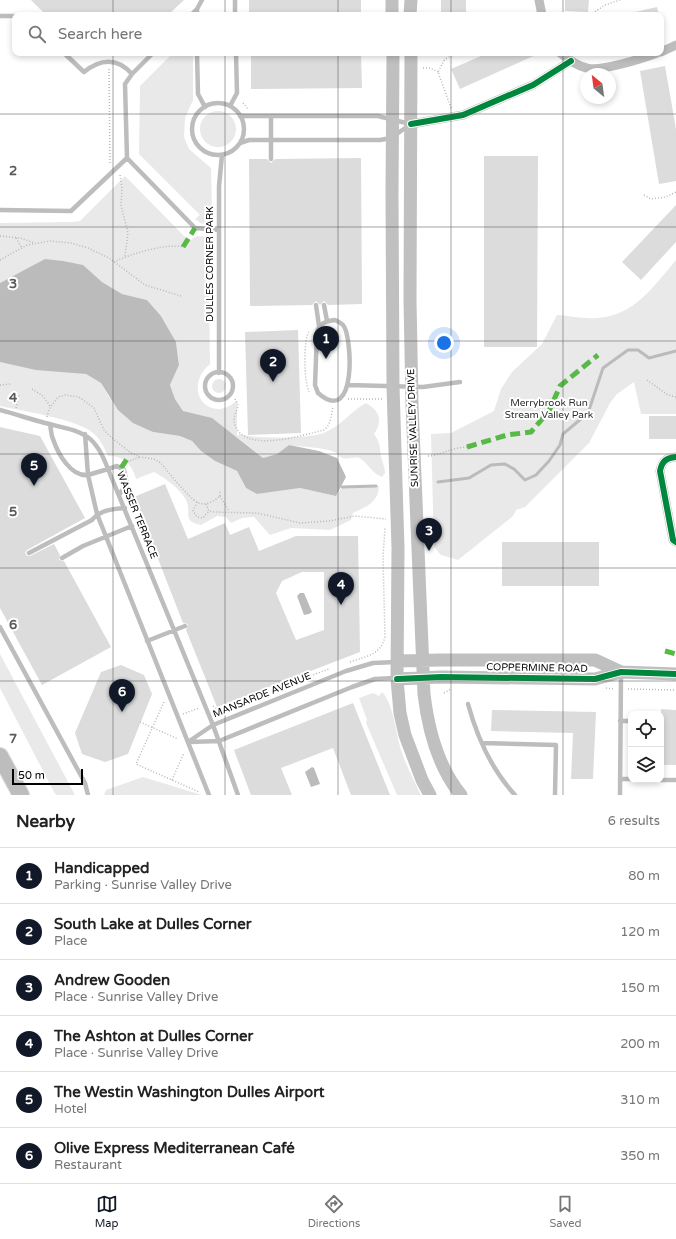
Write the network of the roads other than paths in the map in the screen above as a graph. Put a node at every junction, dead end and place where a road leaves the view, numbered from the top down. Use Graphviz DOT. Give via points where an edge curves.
graph roads {
  1 [pos="202,0"];
  2 [pos="234,0"];
  3 [pos="392,0"];
  4 [pos="411,0"];
  5 [pos="539,0"];
  6 [pos="197,9"];
  7 [pos="194,12"];
  8 [pos="236,12"];
  9 [pos="392,12"];
  10 [pos="410,12"];
  11 [pos="541,12"];
  12 [pos="0,16"];
  13 [pos="12,16"];
  14 [pos="676,45"];
  15 [pos="664,51"];
  16 [pos="67,56"];
  17 [pos="150,56"];
  18 [pos="197,56"];
  19 [pos="236,56"];
  20 [pos="392,56"];
  21 [pos="411,56"];
  22 [pos="564,56"];
  23 [pos="646,56"];
  24 [pos="571,61"];
  25 [pos="132,74"];
  26 [pos="205,106"];
  27 [pos="230,106"];
  28 [pos="240,116"];
  29 [pos="271,117"];
  30 [pos="392,119"];
  31 [pos="411,124"];
  32 [pos="392,138"];
  33 [pos="272,141"];
  34 [pos="240,143"];
  35 [pos="222,155"];
  36 [pos="127,158"];
  37 [pos="271,159"];
  38 [pos="0,210"];
  39 [pos="219,230"];
  40 [pos="316,305"];
  41 [pos="324,305"];
  42 [pos="327,321"];
  43 [pos="319,326"];
  44 [pos="219,373"];
  45 [pos="460,382"];
  46 [pos="348,385"];
  47 [pos="393,386"];
  48 [pos="412,386"];
  49 [pos="0,410"];
  50 [pos="48,424"];
  51 [pos="85,434"];
  52 [pos="676,456"];
  53 [pos="108,469"];
  54 [pos="88,475"];
  55 [pos="119,495"];
  56 [pos="125,508"];
  57 [pos="97,514"];
  58 [pos="132,526"];
  59 [pos="106,537"];
  60 [pos="676,542"];
  61 [pos="29,552"];
  62 [pos="62,558"];
  63 [pos="185,626"];
  64 [pos="0,627"];
  65 [pos="174,630"];
  66 [pos="147,640"];
  67 [pos="422,660"];
  68 [pos="398,661"];
  69 [pos="621,672"];
  70 [pos="676,674"];
  71 [pos="397,678"];
  72 [pos="423,678"];
  73 [pos="468,704"];
  74 [pos="620,721"];
  75 [pos="628,721"];
  76 [pos="213,725"];
  77 [pos="220,741"];
  78 [pos="188,742"];
  79 [pos="482,743"];
  80 [pos="0,756"];
  81 [pos="620,779"];
  82 [pos="628,780"];
  83 [pos="664,780"];
  84 [pos="676,780"];
  85 [pos="21,795"];
  86 [pos="88,795"];
  87 [pos="209,795"];
  88 [pos="238,795"];
  89 [pos="430,795"];
  90 [pos="461,795"];
  91 [pos="515,795"];
  92 [pos="555,795"];
  93 [pos="620,795"];
  1 -- 6 [label="lane"];
  2 -- 8 [label="lane"];
  3 -- 9 [label="main road"];
  4 -- 10 [label="main road"];
  5 -- 11 [label="street"];
  6 -- 7 [label="lane"];
  12 -- 13 [label="lane"];
  14 -- 15 [label="street"];
  16 -- 25 [label="lane" via="84,72 108,61 121,64"];
  17 -- 25 [label="lane"];
  18 -- 26 [label="lane" via="198,94"];
  19 -- 27 [label="lane" via="237,93"];
  20 -- 30 [label="main road, SUNRISE VALLEY DRIVE"];
  21 -- 31 [label="main road, SUNRISE VALLEY DRIVE"];
  22 -- 24 [label="street"];
  23 -- 24 [label="street" via="588,69"];
  24 -- 31 [label="street" via="533,85 455,117"];
  25 -- 36 [label="lane" via="125,84"];
  26 -- 27 [label="lane" via="222,103"];
  26 -- 35 [label="lane" via="194,120 193,138 204,151"];
  27 -- 28 [label="lane"];
  28 -- 29 [label="lane"];
  28 -- 34 [label="lane" via="244,130"];
  29 -- 30 [label="lane" via="378,116"];
  29 -- 33 [label="lane"];
  30 -- 31 [label="lane"];
  30 -- 32 [label="main road, SUNRISE VALLEY DRIVE"];
  31 -- 32 [label="lane"];
  31 -- 48 [label="main road, SUNRISE VALLEY DRIVE"];
  32 -- 33 [label="lane"];
  32 -- 47 [label="main road, SUNRISE VALLEY DRIVE"];
  33 -- 34 [label="lane" via="249,140"];
  33 -- 37 [label="lane"];
  34 -- 35 [label="lane" via="229,153"];
  35 -- 39 [label="lane, DULLES CORNER PARK"];
  36 -- 38 [label="lane" via="71,211"];
  36 -- 39 [label="lane" via="195,228"];
  39 -- 44 [label="lane, DULLES CORNER PARK"];
  40 -- 43 [label="lane"];
  41 -- 42 [label="lane"];
  42 -- 43 [label="lane"];
  42 -- 46 [label="lane" via="335,320 343,325 347,334"];
  43 -- 46 [label="lane" via="316,332 315,380 318,393 323,398 337,400"];
  44 -- 44 [label="lane" via="212,374 205,384 207,394 218,400 227,397 232,389 230,379"];
  45 -- 48 [label="lane"];
  46 -- 47 [label="lane"];
  47 -- 48 [label="lane"];
  47 -- 68 [label="main road, SUNRISE VALLEY DRIVE" via="398,541"];
  48 -- 67 [label="main road, SUNRISE VALLEY DRIVE"];
  49 -- 50 [label="lane"];
  50 -- 51 [label="lane"];
  50 -- 54 [label="lane" via="52,439 69,468 82,476"];
  51 -- 53 [label="lane" via="101,452"];
  51 -- 54 [label="lane"];
  52 -- 60 [label="street" via="667,458 661,464 660,471 673,540"];
  53 -- 54 [label="lane, WASSER TERRACE"];
  53 -- 55 [label="lane, WASSER TERRACE"];
  53 -- 55 [label="lane" via="117,466 127,477 127,483"];
  54 -- 57 [label="lane"];
  55 -- 56 [label="lane, WASSER TERRACE"];
  56 -- 57 [label="lane"];
  56 -- 58 [label="lane, WASSER TERRACE"];
  57 -- 59 [label="lane"];
  57 -- 61 [label="lane" via="92,520"];
  58 -- 59 [label="lane"];
  58 -- 65 [label="lane, WASSER TERRACE"];
  59 -- 62 [label="lane"];
  59 -- 66 [label="lane"];
  63 -- 65 [label="lane"];
  64 -- 86 [label="lane" via="81,776"];
  65 -- 66 [label="lane"];
  65 -- 76 [label="lane, WASSER TERRACE"];
  66 -- 78 [label="lane"];
  67 -- 68 [label="main road, COPPERMINE ROAD"];
  67 -- 69 [label="main road, COPPERMINE ROAD" via="595,660"];
  67 -- 72 [label="main road, SUNRISE VALLEY DRIVE"];
  68 -- 71 [label="main road, SUNRISE VALLEY DRIVE"];
  68 -- 76 [label="lane, MANSARDE AVENUE" via="373,663 346,671"];
  69 -- 70 [label="main road, COPPERMINE ROAD"];
  69 -- 72 [label="main road, COPPERMINE ROAD" via="595,679"];
  69 -- 74 [label="lane"];
  71 -- 72 [label="main road, COPPERMINE ROAD"];
  71 -- 77 [label="lane" via="375,680 352,687"];
  71 -- 89 [label="main road, SUNRISE VALLEY DRIVE" via="405,735"];
  72 -- 90 [label="main road, SUNRISE VALLEY DRIVE" via="426,712 434,742 448,774"];
  73 -- 79 [label="lane"];
  74 -- 75 [label="lane"];
  74 -- 81 [label="lane"];
  76 -- 77 [label="lane, WASSER TERRACE"];
  76 -- 78 [label="lane, MANSARDE AVENUE"];
  77 -- 78 [label="lane"];
  77 -- 88 [label="lane, WASSER TERRACE"];
  78 -- 87 [label="lane"];
  79 -- 91 [label="lane" via="501,779"];
  79 -- 92 [label="lane" via="556,745"];
  80 -- 85 [label="highway"];
  81 -- 82 [label="lane"];
  81 -- 93 [label="lane"];
  83 -- 84 [label="lane"];
}
